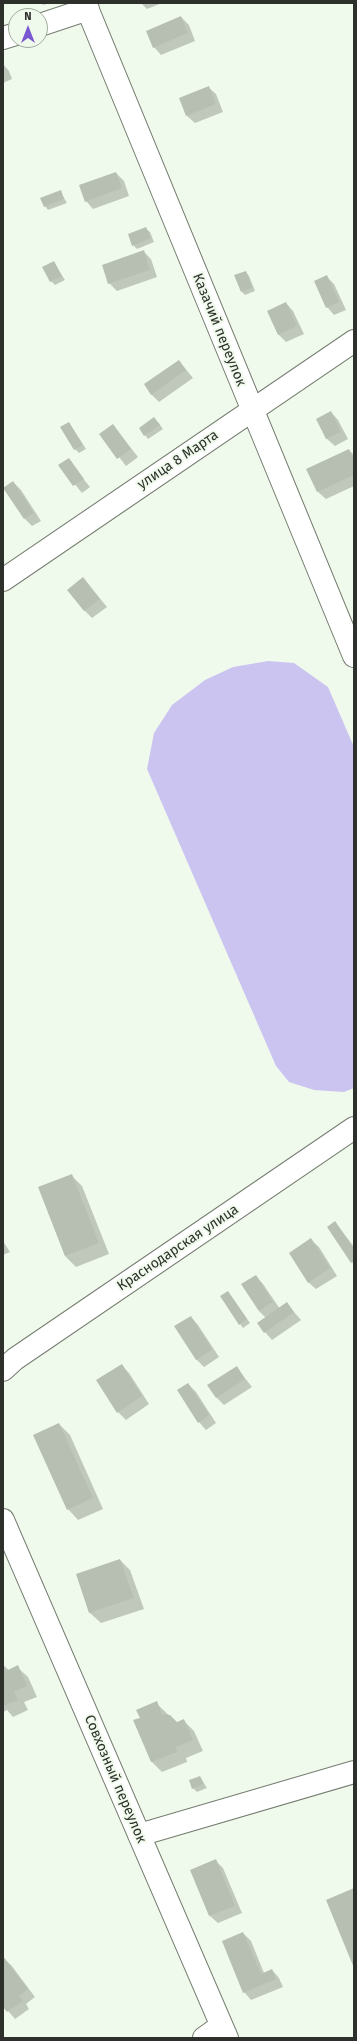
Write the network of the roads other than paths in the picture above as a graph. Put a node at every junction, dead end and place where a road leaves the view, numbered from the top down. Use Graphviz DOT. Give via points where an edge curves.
graph roads {
  1 [pos="86,6"];
  2 [pos="48,23"];
  3 [pos="354,341"];
  4 [pos="252,410"];
  5 [pos="3,580"];
  6 [pos="354,656"];
  7 [pos="354,1128"];
  8 [pos="3,1370"];
  9 [pos="3,1520"];
  10 [pos="354,1772"];
  11 [pos="139,1835"];
  12 [pos="224,2032"];
  13 [pos="204,2038"];
  1 -- 2 [label="street"];
  1 -- 4 [label="street, Казачий переулок"];
  3 -- 4 [label="street, улица 8 Марта"];
  4 -- 5 [label="street, улица 8 Марта"];
  4 -- 6 [label="street, Казачий переулок"];
  7 -- 8 [label="street, Краснодарская улица" via="15,1359"];
  9 -- 11 [label="street, Совхозный переулок"];
  10 -- 11 [label="street"];
  11 -- 12 [label="street, Совхозный переулок"];
  12 -- 13 [label="street"];
}
